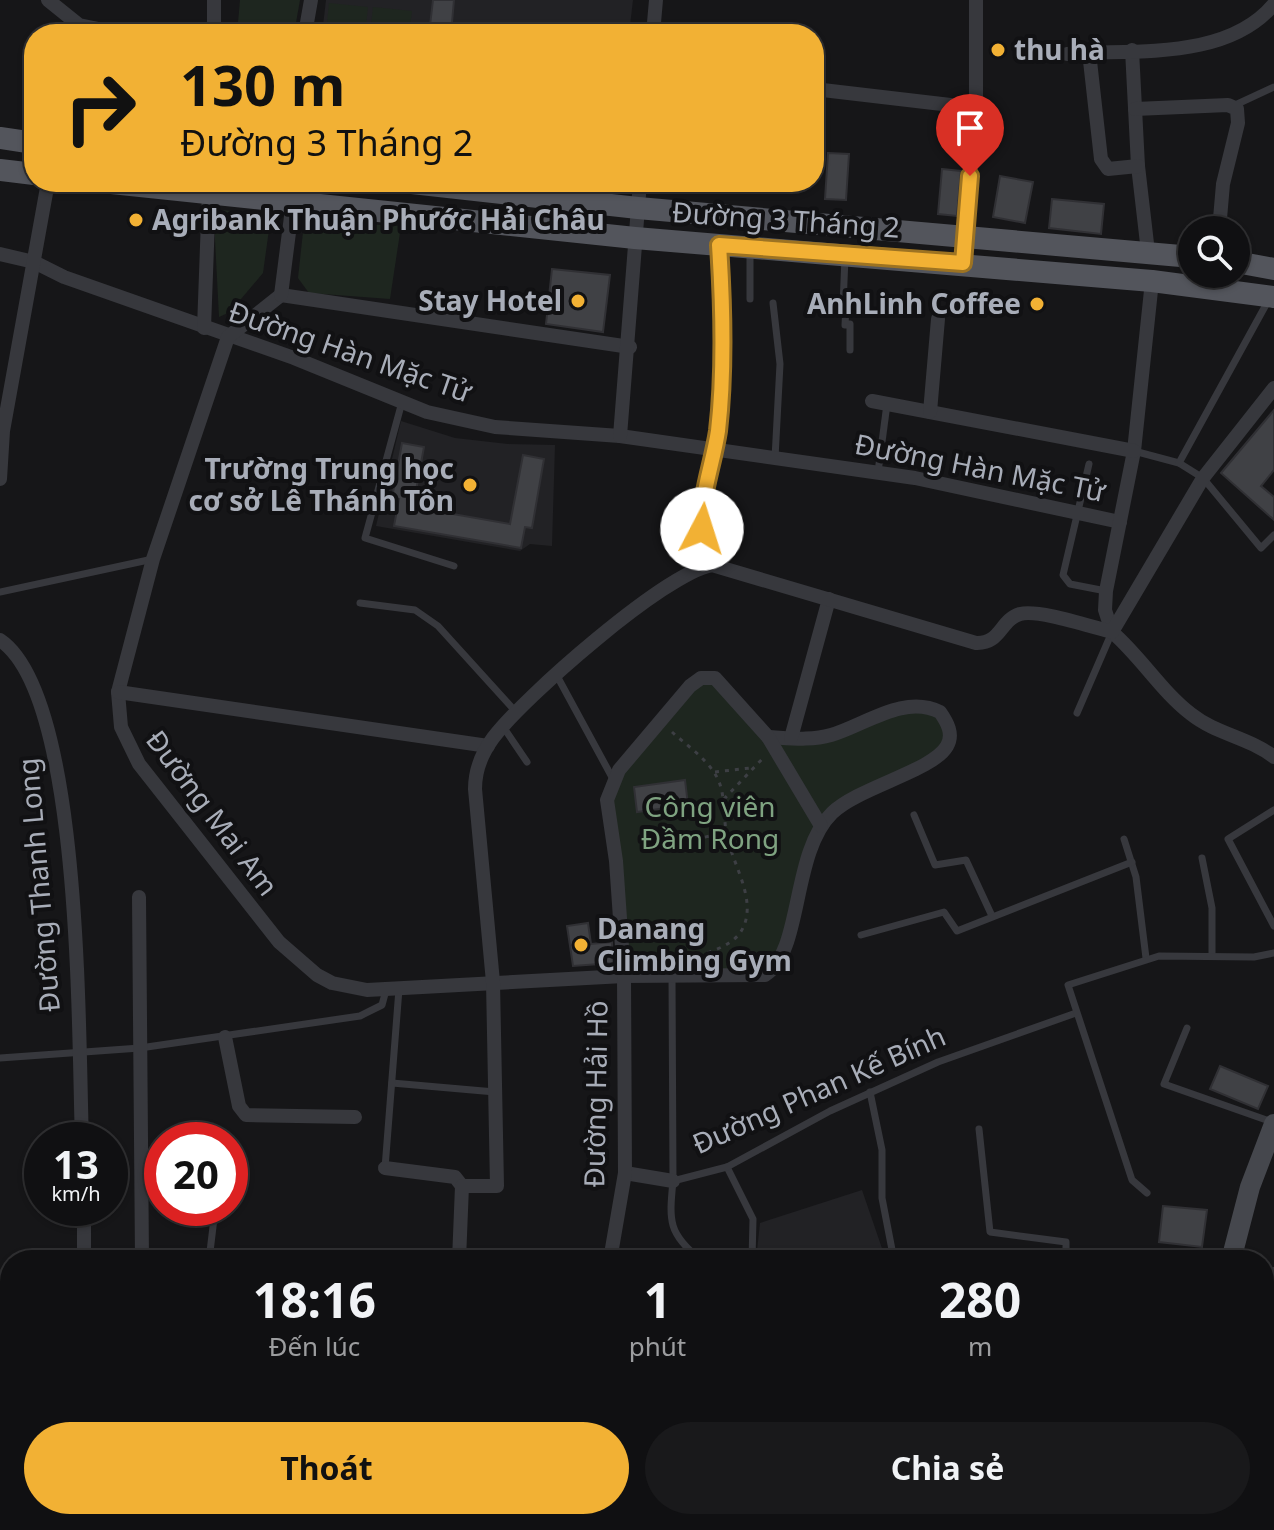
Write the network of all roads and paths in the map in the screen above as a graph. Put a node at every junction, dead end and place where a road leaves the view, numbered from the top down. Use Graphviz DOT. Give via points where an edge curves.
graph roads {
  1 [pos="48,0"];
  2 [pos="214,0"];
  3 [pos="311,0"];
  4 [pos="656,0"];
  5 [pos="976,0"];
  6 [pos="1274,4"];
  7 [pos="78,24"];
  8 [pos="214,24"];
  9 [pos="307,24"];
  10 [pos="654,24"];
  11 [pos="1132,50"];
  12 [pos="1089,52"];
  13 [pos="1067,54"];
  14 [pos="1274,87"];
  15 [pos="824,90"];
  16 [pos="1233,106"];
  17 [pos="976,108"];
  18 [pos="1135,109"];
  19 [pos="0,138"];
  20 [pos="24,142"];
  21 [pos="1138,166"];
  22 [pos="0,170"];
  23 [pos="24,173"];
  24 [pos="46,192"];
  25 [pos="212,192"];
  26 [pos="493,192"];
  27 [pos="639,192"];
  28 [pos="293,201"];
  29 [pos="638,208"];
  30 [pos="1220,216"];
  31 [pos="965,235"];
  32 [pos="635,238"];
  33 [pos="719,245"];
  34 [pos="750,247"];
  35 [pos="1148,252"];
  36 [pos="0,254"];
  37 [pos="846,255"];
  38 [pos="1178,255"];
  39 [pos="34,262"];
  40 [pos="963,263"];
  41 [pos="1250,265"];
  42 [pos="1274,269"];
  43 [pos="1152,281"];
  44 [pos="281,295"];
  45 [pos="1272,297"];
  46 [pos="750,299"];
  47 [pos="773,303"];
  48 [pos="938,319"];
  49 [pos="204,328"];
  50 [pos="228,337"];
  51 [pos="630,347"];
  52 [pos="850,350"];
  53 [pos="1274,388"];
  54 [pos="402,402"];
  55 [pos="880,402"];
  56 [pos="930,412"];
  57 [pos="620,436"];
  58 [pos="715,451"];
  59 [pos="1134,451"];
  60 [pos="775,460"];
  61 [pos="1179,463"];
  62 [pos="1089,464"];
  63 [pos="878,472"];
  64 [pos="1203,478"];
  65 [pos="0,479"];
  66 [pos="1077,513"];
  67 [pos="1120,522"];
  68 [pos="1274,535"];
  69 [pos="153,559"];
  70 [pos="712,565"];
  71 [pos="454,566"];
  72 [pos="1106,591"];
  73 [pos="0,592"];
  74 [pos="829,599"];
  75 [pos="360,603"];
  76 [pos="1112,632"];
  77 [pos="0,640"];
  78 [pos="556,674"];
  79 [pos="118,692"];
  80 [pos="516,712"];
  81 [pos="1077,713"];
  82 [pos="503,726"];
  83 [pos="672,732"];
  84 [pos="768,737"];
  85 [pos="791,738"];
  86 [pos="488,746"];
  87 [pos="1274,757"];
  88 [pos="527,762"];
  89 [pos="714,771"];
  90 [pos="613,779"];
  91 [pos="724,799"];
  92 [pos="1274,810"];
  93 [pos="914,815"];
  94 [pos="821,826"];
  95 [pos="726,833"];
  96 [pos="695,839"];
  97 [pos="1124,839"];
  98 [pos="1202,858"];
  99 [pos="1132,862"];
  100 [pos="139,897"];
  101 [pos="992,916"];
  102 [pos="1274,926"];
  103 [pos="861,935"];
  104 [pos="1274,953"];
  105 [pos="1212,955"];
  106 [pos="1146,958"];
  107 [pos="674,970"];
  108 [pos="624,976"];
  109 [pos="493,982"];
  110 [pos="392,990"];
  111 [pos="1076,1013"];
  112 [pos="1187,1028"];
  113 [pos="225,1037"];
  114 [pos="140,1048"];
  115 [pos="79,1052"];
  116 [pos="0,1058"];
  117 [pos="392,1083"];
  118 [pos="495,1092"];
  119 [pos="870,1092"];
  120 [pos="355,1117"];
  121 [pos="81,1122"];
  122 [pos="1274,1123"];
  123 [pos="979,1129"];
  124 [pos="727,1167"];
  125 [pos="385,1168"];
  126 [pos="625,1173"];
  127 [pos="673,1181"];
  128 [pos="462,1186"];
  129 [pos="1147,1193"];
  130 [pos="84,1226"];
  131 [pos="213,1226"];
  132 [pos="84,1250"];
  133 [pos="142,1250"];
  134 [pos="210,1250"];
  135 [pos="459,1250"];
  136 [pos="612,1250"];
  137 [pos="692,1250"];
  138 [pos="752,1250"];
  139 [pos="892,1250"];
  140 [pos="1066,1250"];
  141 [pos="1234,1250"];
  1 -- 7 [label="street"];
  2 -- 8 [label="street"];
  3 -- 9 [label="street"];
  4 -- 10 [label="street"];
  5 -- 17 [label="street"];
  6 -- 11 [label="street" via="1248,28 1224,39"];
  11 -- 12 [label="street"];
  11 -- 18 [label="street"];
  12 -- 13 [label="street"];
  12 -- 21 [label="street" via="1101,159 1108,169"];
  14 -- 16 [label="lane"];
  15 -- 17 [label="street"];
  16 -- 18 [label="street"];
  16 -- 30 [label="street" via="1238,123"];
  17 -- 31 [label="street"];
  18 -- 21 [label="street"];
  19 -- 20 [label="main road"];
  21 -- 35 [label="street"];
  22 -- 23 [label="main road"];
  24 -- 39 [label="street"];
  25 -- 28 [label="main road, Đường 3 Tháng 2"];
  25 -- 49 [label="street"];
  26 -- 29 [label="main road, Đường 3 Tháng 2"];
  27 -- 29 [label="street"];
  28 -- 32 [label="main road, Đường 3 Tháng 2"];
  28 -- 44 [label="street"];
  29 -- 31 [label="main road, Đường 3 Tháng 2"];
  29 -- 32 [label="street"];
  31 -- 35 [label="main road, Đường 3 Tháng 2"];
  31 -- 40 [label="street"];
  32 -- 33 [label="main road, Đường 3 Tháng 2"];
  32 -- 51 [label="street"];
  33 -- 34 [label="main road, Đường 3 Tháng 2"];
  33 -- 58 [label="street" via="721,373"];
  34 -- 37 [label="main road, Đường 3 Tháng 2"];
  34 -- 46 [label="lane"];
  35 -- 38 [label="main road, Đường 3 Tháng 2"];
  36 -- 39 [label="street, Đường Hàn Mặc Tử"];
  37 -- 40 [label="main road, Đường 3 Tháng 2"];
  37 -- 52 [label="lane" via="843,306 845,325 850,324"];
  39 -- 49 [label="street, Đường Hàn Mặc Tử"];
  39 -- 65 [label="street" via="3,431"];
  40 -- 43 [label="main road, Đường 3 Tháng 2"];
  41 -- 42 [label="main road"];
  43 -- 45 [label="main road, Đường 3 Tháng 2"];
  43 -- 59 [label="street"];
  44 -- 50 [label="street"];
  44 -- 51 [label="street"];
  45 -- 61 [label="lane"];
  47 -- 60 [label="lane" via="780,364"];
  48 -- 56 [label="street"];
  49 -- 50 [label="street, Đường Hàn Mặc Tử"];
  50 -- 54 [label="street, Đường Hàn Mặc Tử"];
  50 -- 69 [label="street, Đường Mai Am"];
  51 -- 57 [label="street"];
  53 -- 64 [label="street"];
  54 -- 57 [label="street, Đường Hàn Mặc Tử" via="495,427"];
  54 -- 71 [label="lane" via="365,538"];
  55 -- 56 [label="street, Đường Hàn Mặc Tử"];
  55 -- 63 [label="lane"];
  56 -- 59 [label="street, Đường Hàn Mặc Tử"];
  57 -- 58 [label="street, Đường Hàn Mặc Tử"];
  58 -- 60 [label="street, Đường Hàn Mặc Tử"];
  58 -- 70 [label="lane" via="701,513"];
  59 -- 61 [label="lane"];
  59 -- 67 [label="street"];
  60 -- 63 [label="street, Đường Hàn Mặc Tử"];
  61 -- 64 [label="lane"];
  62 -- 66 [label="lane"];
  63 -- 66 [label="street, Đường Hàn Mặc Tử"];
  64 -- 68 [label="lane" via="1261,548"];
  64 -- 76 [label="street"];
  66 -- 67 [label="street, Đường Hàn Mặc Tử"];
  66 -- 72 [label="lane" via="1065,581"];
  67 -- 72 [label="street"];
  69 -- 73 [label="lane"];
  69 -- 79 [label="street, Đường Mai Am"];
  70 -- 74 [label="street"];
  70 -- 78 [label="street" via="671,584"];
  72 -- 76 [label="street"];
  74 -- 76 [label="street" via="976,643 995,639 1011,619 1026,613"];
  74 -- 85 [label="street"];
  75 -- 80 [label="lane" via="415,610 438,626"];
  76 -- 81 [label="lane"];
  76 -- 87 [label="street" via="1192,715"];
  77 -- 115 [label="street, Đường Thanh Long" via="21,658 30,677 57,771"];
  78 -- 80 [label="street"];
  78 -- 90 [label="lane"];
  79 -- 86 [label="street"];
  79 -- 110 [label="street, Đường Mai Am" via="121,727 131,752 279,942 332,983"];
  80 -- 82 [label="street"];
  82 -- 86 [label="street"];
  82 -- 88 [label="lane"];
  83 -- 89 [label="path"];
  84 -- 85 [label="street"];
  84 -- 90 [label="street" via="723,684 701,678"];
  84 -- 94 [label="street"];
  85 -- 94 [label="street" via="832,735 920,706 940,712 950,730 941,754 864,791"];
  86 -- 109 [label="street" via="475,789"];
  89 -- 91 [label="path"];
  89 -- 91 [label="path" via="750,768"];
  90 -- 108 [label="street, Đường Hải Hồ" via="607,810"];
  91 -- 95 [label="path"];
  92 -- 102 [label="lane" via="1228,839"];
  93 -- 101 [label="lane" via="935,865 967,862"];
  94 -- 107 [label="street, Đường Mai Am" via="805,858 783,956 772,971 758,976"];
  95 -- 96 [label="path"];
  95 -- 107 [label="path" via="744,885 747,910 742,931 731,942"];
  97 -- 99 [label="lane"];
  98 -- 105 [label="lane" via="1212,908"];
  99 -- 101 [label="lane"];
  99 -- 106 [label="lane"];
  100 -- 114 [label="street"];
  101 -- 103 [label="lane" via="955,931 942,912"];
  104 -- 105 [label="lane"];
  105 -- 106 [label="lane"];
  106 -- 111 [label="lane" via="1068,985"];
  107 -- 108 [label="street, Đường Mai Am"];
  107 -- 127 [label="lane"];
  108 -- 109 [label="street, Đường Mai Am"];
  108 -- 126 [label="street, Đường Hải Hồ"];
  109 -- 110 [label="street, Đường Mai Am"];
  109 -- 118 [label="street"];
  110 -- 113 [label="lane" via="382,1005 360,1016"];
  110 -- 117 [label="lane"];
  111 -- 119 [label="lane, Đường Phan Kế Bính"];
  111 -- 129 [label="lane" via="1132,1180"];
  112 -- 122 [label="lane" via="1164,1084"];
  113 -- 114 [label="lane"];
  113 -- 120 [label="street" via="239,1106 246,1115"];
  114 -- 115 [label="lane"];
  114 -- 133 [label="street"];
  115 -- 116 [label="lane"];
  115 -- 121 [label="street, Đường Thanh Long"];
  117 -- 118 [label="lane"];
  117 -- 125 [label="lane"];
  118 -- 128 [label="street" via="497,1186"];
  119 -- 124 [label="lane, Đường Phan Kế Bính"];
  119 -- 139 [label="lane"];
  122 -- 141 [label="main road"];
  123 -- 140 [label="lane" via="990,1232 1066,1242"];
  124 -- 127 [label="lane, Đường Phan Kế Bính"];
  124 -- 138 [label="lane" via="753,1219"];
  125 -- 128 [label="street" via="455,1177"];
  126 -- 127 [label="street, Đường Phan Kế Bính"];
  126 -- 136 [label="street, Đường Hải Hồ"];
  127 -- 137 [label="lane" via="671,1227"];
  128 -- 135 [label="street"];
  130 -- 132 [label="street"];
  131 -- 134 [label="lane"];
}
